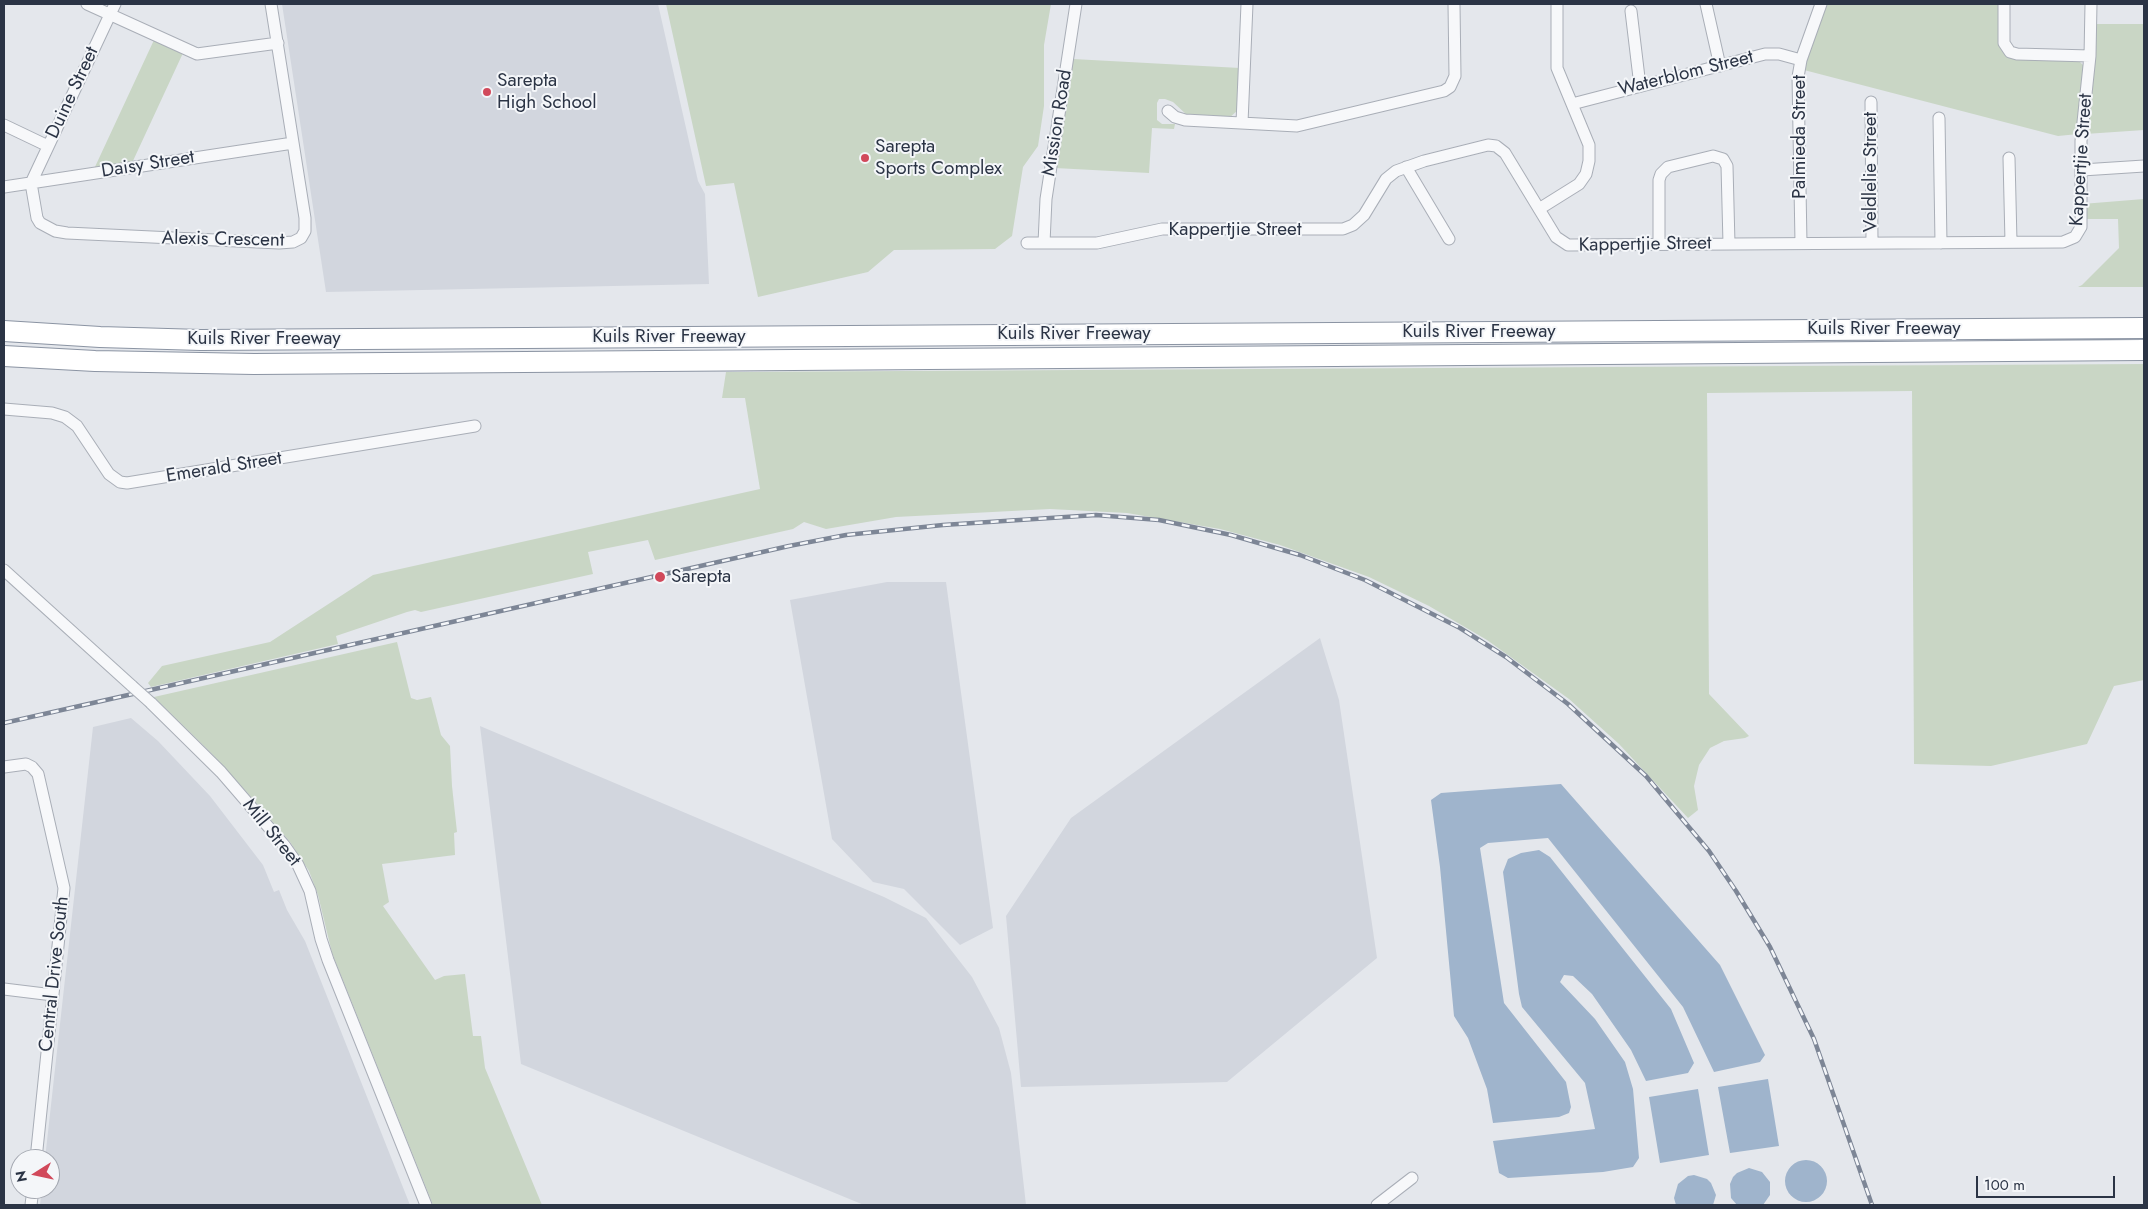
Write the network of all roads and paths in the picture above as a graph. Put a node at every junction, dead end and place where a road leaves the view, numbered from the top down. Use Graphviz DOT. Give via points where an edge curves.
graph roads {
  1 [pos="87,4"];
  2 [pos="271,4"];
  3 [pos="1076,4"];
  4 [pos="1247,4"];
  5 [pos="1454,4"];
  6 [pos="1557,4"];
  7 [pos="1706,4"];
  8 [pos="1819,4"];
  9 [pos="2004,4"];
  10 [pos="2091,4"];
  11 [pos="113,9"];
  12 [pos="1631,11"];
  13 [pos="278,43"];
  14 [pos="2090,56"];
  15 [pos="1801,60"];
  16 [pos="1720,66"];
  17 [pos="1640,86"];
  18 [pos="1871,102"];
  19 [pos="1572,104"];
  20 [pos="1168,111"];
  21 [pos="1939,118"];
  22 [pos="1242,123"];
  23 [pos="4,125"];
  24 [pos="293,143"];
  25 [pos="48,146"];
  26 [pos="2009,158"];
  27 [pos="2144,166"];
  28 [pos="1406,167"];
  29 [pos="2082,170"];
  30 [pos="31,183"];
  31 [pos="4,187"];
  32 [pos="1538,209"];
  33 [pos="1449,239"];
  34 [pos="1872,242"];
  35 [pos="2010,242"];
  36 [pos="1027,243"];
  37 [pos="1044,243"];
  38 [pos="1801,243"];
  39 [pos="1941,243"];
  40 [pos="1658,244"];
  41 [pos="1729,244"];
  42 [pos="2144,328"];
  43 [pos="4,332"];
  44 [pos="2144,350"];
  45 [pos="4,356"];
  46 [pos="4,409"];
  47 [pos="475,426"];
  48 [pos="4,570"];
  49 [pos="4,767"];
  50 [pos="4,989"];
  51 [pos="53,995"];
  52 [pos="37,1149"];
  53 [pos="1412,1178"];
  54 [pos="426,1205"];
  55 [pos="1376,1205"];
  1 -- 11 [label="street"];
  2 -- 13 [label="street, Alexis Crescent"];
  3 -- 37 [label="street, Mission Road" via="1046,199"];
  4 -- 22 [label="street"];
  5 -- 22 [label="street" via="1454,76 1450,87 1444,91 1303,126"];
  6 -- 19 [label="street" via="1557,68"];
  7 -- 16 [label="street"];
  8 -- 15 [label="street, Palmieda Street"];
  9 -- 14 [label="street" via="2004,43 2010,52"];
  10 -- 14 [label="street, Kappertjie Street"];
  11 -- 13 [label="street" via="197,54"];
  11 -- 25 [label="street, Duine Street"];
  12 -- 17 [label="street"];
  13 -- 24 [label="street, Alexis Crescent"];
  14 -- 29 [label="street, Kappertjie Street" via="2082,119"];
  15 -- 16 [label="street, Waterblom Street" via="1769,54"];
  15 -- 38 [label="street, Palmieda Street" via="1798,91"];
  16 -- 17 [label="street, Waterblom Street"];
  17 -- 19 [label="street, Waterblom Street"];
  18 -- 34 [label="street, Veldlelie Street"];
  19 -- 32 [label="street" via="1589,145 1586,174 1578,184"];
  20 -- 22 [label="street" via="1185,120"];
  21 -- 39 [label="street"];
  23 -- 25 [label="street"];
  24 -- 30 [label="street, Daisy Street"];
  24 -- 30 [label="street, Alexis Crescent" via="305,231 293,242 55,231 45,227 38,218"];
  25 -- 30 [label="street, Duine Street"];
  26 -- 35 [label="street"];
  27 -- 29 [label="street"];
  28 -- 32 [label="street, Kappertjie Street" via="1484,146 1496,146 1505,154"];
  28 -- 33 [label="street"];
  28 -- 37 [label="street, Kappertjie Street" via="1386,179 1364,215 1343,229 1162,229 1097,243"];
  29 -- 35 [label="street, Kappertjie Street" via="2081,227 2075,237 2057,243"];
  30 -- 31 [label="street, Daisy Street"];
  32 -- 40 [label="street, Kappertjie Street" via="1556,238 1568,246"];
  34 -- 38 [label="street, Kappertjie Street"];
  34 -- 39 [label="street, Kappertjie Street"];
  35 -- 39 [label="street, Kappertjie Street"];
  36 -- 37 [label="street, Kappertjie Street"];
  38 -- 41 [label="street, Kappertjie Street"];
  40 -- 41 [label="street, Kappertjie Street"];
  40 -- 41 [label="street" via="1661,174 1668,167 1713,156 1723,159 1728,170"];
  42 -- 43 [label="highway, Kuils River Freeway" via="200,340"];
  44 -- 45 [label="highway, Kuils River Freeway" via="254,364 95,362"];
  46 -- 47 [label="street, Emerald Street" via="65,417 77,426 109,474 127,483"];
  48 -- 54 [label="street, Mill Street, bridge" via="151,703 220,772 298,865 310,891 328,960"];
  49 -- 51 [label="street, Central Drive South" via="29,766 40,779 64,888"];
  50 -- 51 [label="street"];
  51 -- 52 [label="street, Central Drive South"];
  53 -- 55 [label="street"];
}
